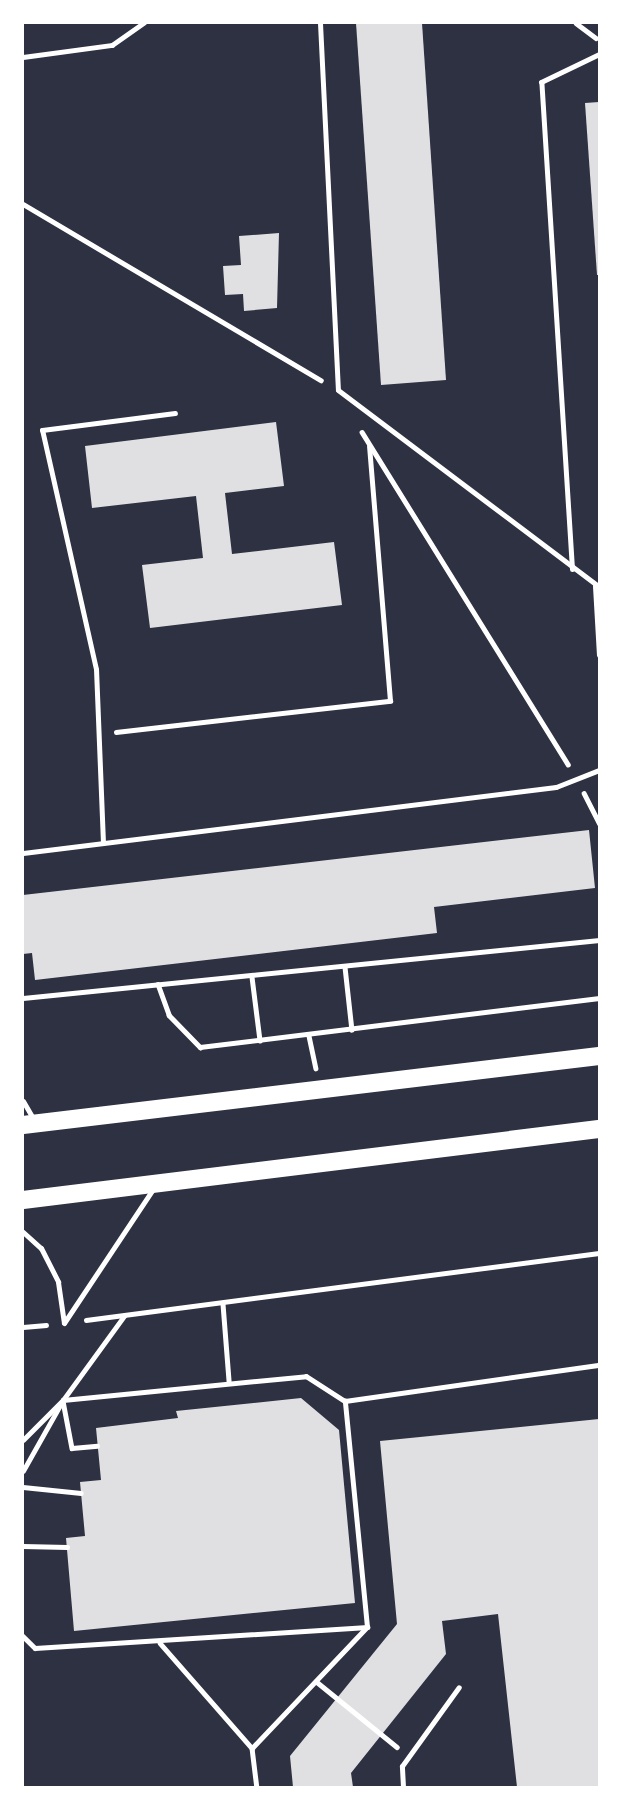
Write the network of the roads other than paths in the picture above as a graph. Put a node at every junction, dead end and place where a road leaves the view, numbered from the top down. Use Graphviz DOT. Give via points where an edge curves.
graph roads {
  1 [pos="320,23"];
  2 [pos="599,54"];
  3 [pos="175,413"];
  4 [pos="572,569"];
  5 [pos="597,586"];
  6 [pos="599,655"];
  7 [pos="599,770"];
  8 [pos="103,843"];
  9 [pos="23,853"];
  10 [pos="599,1056"];
  11 [pos="23,1101"];
  12 [pos="29,1124"];
  13 [pos="599,1129"];
  14 [pos="157,1183"];
  15 [pos="23,1200"];
  16 [pos="23,1232"];
  17 [pos="459,1687"];
  18 [pos="404,1787"];
  1 -- 4 [label="lane" via="338,390"];
  2 -- 4 [label="lane" via="541,82"];
  3 -- 8 [label="lane" via="42,430 96,669"];
  4 -- 5 [label="lane"];
  5 -- 6 [label="lane"];
  7 -- 8 [label="lane" via="578,780"];
  8 -- 9 [label="lane"];
  10 -- 12 [label="main road"];
  11 -- 12 [label="lane"];
  13 -- 14 [label="main road"];
  14 -- 15 [label="main road"];
  14 -- 16 [label="lane" via="64,1323 58,1282 41,1248"];
  17 -- 18 [label="lane" via="402,1766"];
}
